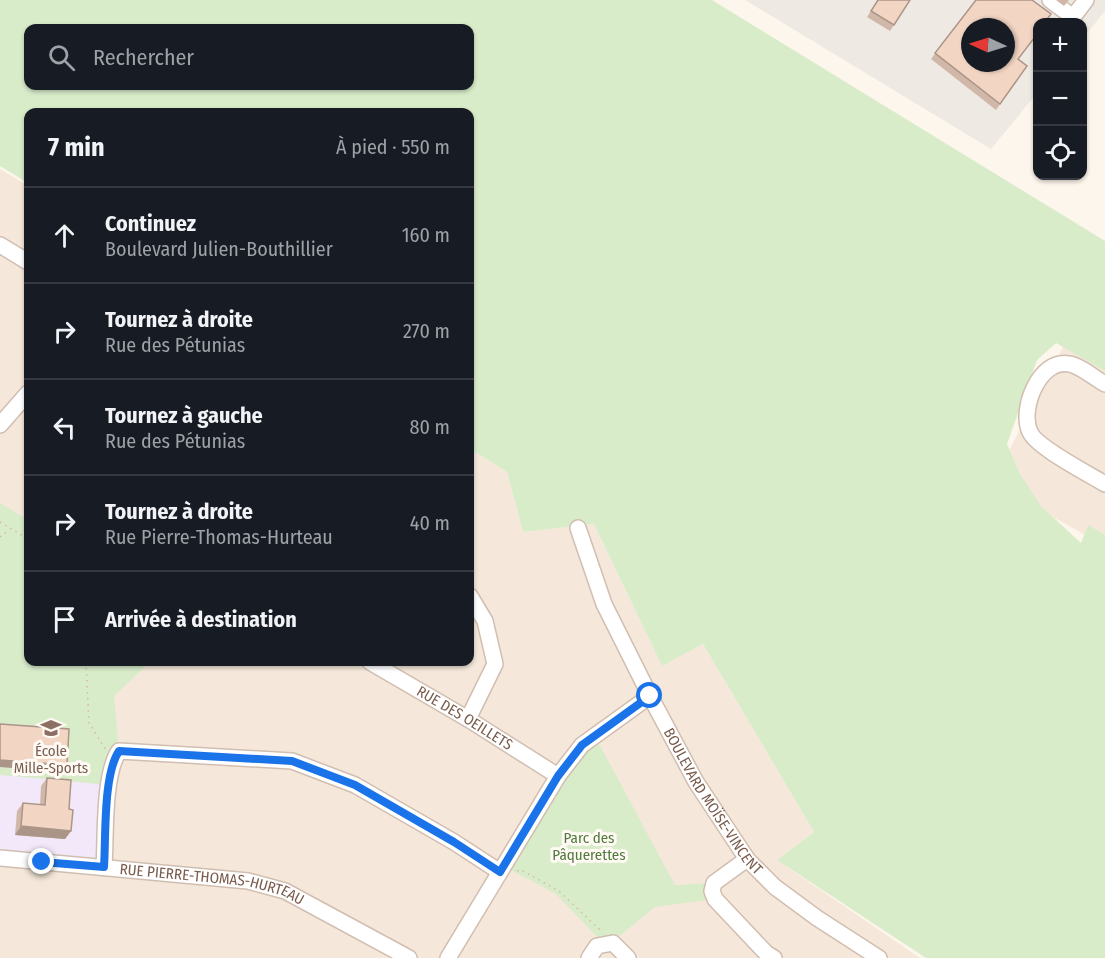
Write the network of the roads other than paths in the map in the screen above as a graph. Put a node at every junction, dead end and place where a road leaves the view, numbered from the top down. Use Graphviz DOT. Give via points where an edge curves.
graph roads {
  1 [pos="1050,0"];
  2 [pos="1086,0"];
  3 [pos="0,245"];
  4 [pos="24,260"];
  5 [pos="1105,384"];
  6 [pos="24,398"];
  7 [pos="0,425"];
  8 [pos="1105,484"];
  9 [pos="578,528"];
  10 [pos="474,603"];
  11 [pos="377,666"];
  12 [pos="650,696"];
  13 [pos="468,719"];
  14 [pos="558,776"];
  15 [pos="0,858"];
  16 [pos="747,859"];
  17 [pos="104,867"];
  18 [pos="500,872"];
  19 [pos="409,958"];
  20 [pos="448,958"];
  21 [pos="589,958"];
  22 [pos="628,958"];
  23 [pos="774,958"];
  24 [pos="879,958"];
  1 -- 2 [label="street" via="1074,17"];
  3 -- 4 [label="street"];
  5 -- 8 [label="street" via="1071,364 1056,364 1044,372 1031,396 1027,414 1030,432 1040,444"];
  6 -- 7 [label="street"];
  9 -- 12 [label="street, BOULEVARD MOÏSE-VINCENT" via="604,604"];
  10 -- 13 [label="street" via="485,621 495,664"];
  11 -- 13 [label="street, RUE DES OEILLETS"];
  12 -- 14 [label="street" via="582,745"];
  12 -- 16 [label="street, BOULEVARD MOÏSE-VINCENT" via="696,782"];
  13 -- 14 [label="street, RUE DES OEILLETS"];
  14 -- 18 [label="street"];
  15 -- 17 [label="street, RUE PIERRE-THOMAS-HURTEAU"];
  16 -- 23 [label="street" via="714,883 712,891 715,899"];
  16 -- 24 [label="street, BOULEVARD MOÏSE-VINCENT" via="775,887"];
  17 -- 18 [label="street" via="109,779 119,751 292,761 355,785"];
  17 -- 19 [label="street, RUE PIERRE-THOMAS-HURTEAU" via="248,881 285,891"];
  18 -- 20 [label="street"];
  21 -- 22 [label="street" via="597,946 613,943"];
}
